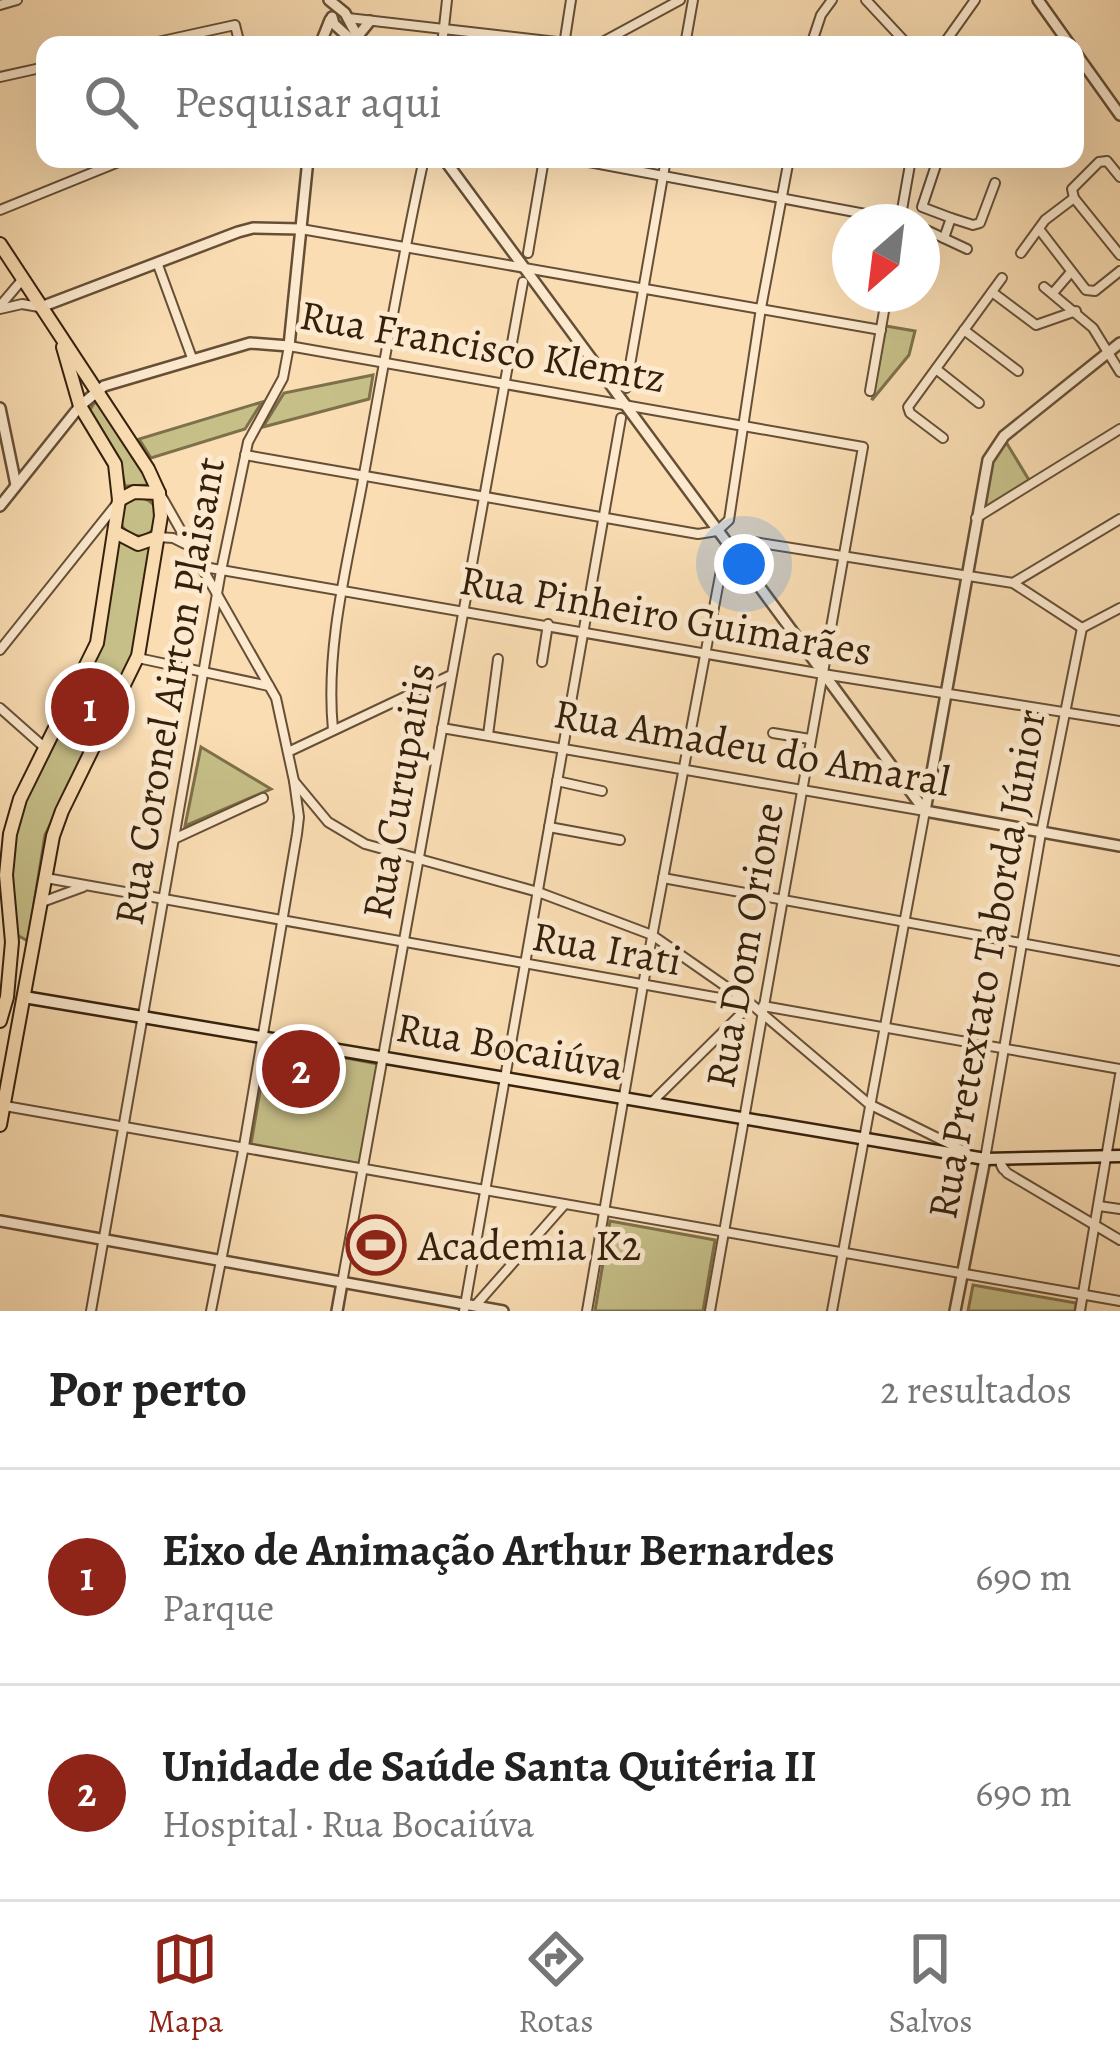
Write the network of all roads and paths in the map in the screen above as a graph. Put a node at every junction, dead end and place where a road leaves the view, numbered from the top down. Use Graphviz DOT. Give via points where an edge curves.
graph roads {
  1 [pos="16,0"];
  2 [pos="326,0"];
  3 [pos="446,0"];
  4 [pos="571,0"];
  5 [pos="680,0"];
  6 [pos="693,0"];
  7 [pos="832,0"];
  8 [pos="866,0"];
  9 [pos="975,0"];
  10 [pos="1039,0"];
  11 [pos="0,4"];
  12 [pos="339,18"];
  13 [pos="370,21"];
  14 [pos="444,28"];
  15 [pos="185,36"];
  16 [pos="238,36"];
  17 [pos="325,36"];
  18 [pos="353,36"];
  19 [pos="361,36"];
  20 [pos="443,36"];
  21 [pos="508,36"];
  22 [pos="565,36"];
  23 [pos="614,36"];
  24 [pos="687,36"];
  25 [pos="814,36"];
  26 [pos="900,36"];
  27 [pos="949,36"];
  28 [pos="1063,36"];
  29 [pos="1084,66"];
  30 [pos="36,69"];
  31 [pos="0,77"];
  32 [pos="1120,115"];
  33 [pos="104,168"];
  34 [pos="307,168"];
  35 [pos="422,168"];
  36 [pos="451,168"];
  37 [pos="542,168"];
  38 [pos="621,168"];
  39 [pos="664,168"];
  40 [pos="787,168"];
  41 [pos="910,168"];
  42 [pos="935,168"];
  43 [pos="663,176"];
  44 [pos="1120,176"];
  45 [pos="995,183"];
  46 [pos="782,197"];
  47 [pos="1074,198"];
  48 [pos="905,204"];
  49 [pos="832,207"];
  50 [pos="0,210"];
  51 [pos="952,218"];
  52 [pos="301,229"];
  53 [pos="1039,229"];
  54 [pos="940,236"];
  55 [pos="944,238"];
  56 [pos="0,244"];
  57 [pos="404,247"];
  58 [pos="968,249"];
  59 [pos="528,253"];
  60 [pos="1021,253"];
  61 [pos="1120,255"];
  62 [pos="158,265"];
  63 [pos="525,269"];
  64 [pos="1071,272"];
  65 [pos="1120,272"];
  66 [pos="1002,278"];
  67 [pos="22,279"];
  68 [pos="523,282"];
  69 [pos="643,287"];
  70 [pos="992,292"];
  71 [pos="1053,293"];
  72 [pos="0,308"];
  73 [pos="40,308"];
  74 [pos="761,308"];
  75 [pos="1076,311"];
  76 [pos="884,312"];
  77 [pos="1052,320"];
  78 [pos="881,330"];
  79 [pos="964,330"];
  80 [pos="59,334"];
  81 [pos="1120,343"];
  82 [pos="289,346"];
  83 [pos="1108,353"];
  84 [pos="192,358"];
  85 [pos="383,362"];
  86 [pos="936,369"];
  87 [pos="1018,371"];
  88 [pos="1120,372"];
  89 [pos="504,383"];
  90 [pos="626,388"];
  91 [pos="97,391"];
  92 [pos="870,391"];
  93 [pos="979,403"];
  94 [pos="624,404"];
  95 [pos="80,406"];
  96 [pos="0,408"];
  97 [pos="621,418"];
  98 [pos="742,424"];
  99 [pos="1120,429"];
  100 [pos="943,438"];
  101 [pos="863,447"];
  102 [pos="245,454"];
  103 [pos="363,478"];
  104 [pos="16,487"];
  105 [pos="159,493"];
  106 [pos="484,498"];
  107 [pos="119,500"];
  108 [pos="0,506"];
  109 [pos="603,518"];
  110 [pos="975,518"];
  111 [pos="1120,519"];
  112 [pos="717,531"];
  113 [pos="115,532"];
  114 [pos="94,535"];
  115 [pos="158,537"];
  116 [pos="728,545"];
  117 [pos="191,549"];
  118 [pos="844,557"];
  119 [pos="202,567"];
  120 [pos="220,571"];
  121 [pos="965,577"];
  122 [pos="1013,583"];
  123 [pos="342,590"];
  124 [pos="217,592"];
  125 [pos="1120,608"];
  126 [pos="463,610"];
  127 [pos="548,624"];
  128 [pos="1082,628"];
  129 [pos="584,630"];
  130 [pos="0,650"];
  131 [pos="706,655"];
  132 [pos="137,658"];
  133 [pos="498,659"];
  134 [pos="542,662"];
  135 [pos="203,671"];
  136 [pos="452,674"];
  137 [pos="823,674"];
  138 [pos="269,686"];
  139 [pos="945,693"];
  140 [pos="0,709"];
  141 [pos="1064,711"];
  142 [pos="1120,721"];
  143 [pos="442,728"];
  144 [pos="333,730"];
  145 [pos="773,733"];
  146 [pos="488,735"];
  147 [pos="810,739"];
  148 [pos="45,747"];
  149 [pos="563,748"];
  150 [pos="288,752"];
  151 [pos="685,769"];
  152 [pos="294,781"];
  153 [pos="557,781"];
  154 [pos="802,790"];
  155 [pos="602,791"];
  156 [pos="263,798"];
  157 [pos="925,811"];
  158 [pos="549,827"];
  159 [pos="1041,832"];
  160 [pos="10,834"];
  161 [pos="174,838"];
  162 [pos="620,840"];
  163 [pos="0,846"];
  164 [pos="1120,847"];
  165 [pos="419,860"];
  166 [pos="46,878"];
  167 [pos="663,878"];
  168 [pos="84,886"];
  169 [pos="538,892"];
  170 [pos="164,901"];
  171 [pos="782,901"];
  172 [pos="42,902"];
  173 [pos="280,921"];
  174 [pos="904,923"];
  175 [pos="8,935"];
  176 [pos="652,935"];
  177 [pos="36,940"];
  178 [pos="405,943"];
  179 [pos="1023,944"];
  180 [pos="31,959"];
  181 [pos="1120,961"];
  182 [pos="525,964"];
  183 [pos="643,985"];
  184 [pos="24,997"];
  185 [pos="752,1004"];
  186 [pos="763,1010"];
  187 [pos="144,1018"];
  188 [pos="0,1022"];
  189 [pos="883,1027"];
  190 [pos="262,1037"];
  191 [pos="1004,1048"];
  192 [pos="382,1058"];
  193 [pos="1120,1072"];
  194 [pos="505,1078"];
  195 [pos="625,1099"];
  196 [pos="651,1103"];
  197 [pos="869,1104"];
  198 [pos="4,1106"];
  199 [pos="744,1119"];
  200 [pos="0,1125"];
  201 [pos="124,1127"];
  202 [pos="862,1139"];
  203 [pos="244,1146"];
  204 [pos="1113,1156"];
  205 [pos="982,1159"];
  206 [pos="362,1168"];
  207 [pos="1003,1169"];
  208 [pos="484,1190"];
  209 [pos="563,1205"];
  210 [pos="1099,1206"];
  211 [pos="1120,1209"];
  212 [pos="604,1213"];
  213 [pos="0,1221"];
  214 [pos="1096,1227"];
  215 [pos="723,1234"];
  216 [pos="1120,1240"];
  217 [pos="104,1241"];
  218 [pos="843,1251"];
  219 [pos="220,1262"];
  220 [pos="963,1273"];
  221 [pos="342,1283"];
  222 [pos="1082,1295"];
  223 [pos="1120,1301"];
  224 [pos="468,1307"];
  225 [pos="91,1311"];
  226 [pos="211,1311"];
  227 [pos="337,1311"];
  228 [pos="503,1311"];
  229 [pos="586,1311"];
  230 [pos="710,1311"];
  231 [pos="832,1311"];
  232 [pos="956,1311"];
  233 [pos="1080,1311"];
  1 -- 11 [label="street"];
  2 -- 12 [label="street"];
  3 -- 14 [label="street"];
  4 -- 22 [label="street"];
  5 -- 23 [label="street"];
  6 -- 24 [label="street"];
  7 -- 25 [label="street"];
  8 -- 26 [label="street"];
  9 -- 27 [label="street"];
  10 -- 28 [label="street"];
  12 -- 13 [label="street"];
  12 -- 17 [label="street"];
  12 -- 18 [label="street"];
  13 -- 14 [label="street"];
  13 -- 19 [label="street"];
  14 -- 20 [label="street"];
  14 -- 21 [label="street"];
  15 -- 16 [label="street" via="235,25"];
  29 -- 32 [label="street"];
  30 -- 31 [label="street"];
  33 -- 50 [label="street"];
  34 -- 52 [label="street, Rua Coronel Airton Plaisant"];
  35 -- 57 [label="street"];
  36 -- 63 [label="street"];
  37 -- 59 [label="street"];
  38 -- 43 [label="street"];
  39 -- 43 [label="street"];
  40 -- 46 [label="street"];
  41 -- 48 [label="street"];
  42 -- 51 [label="street" via="922,207"];
  43 -- 46 [label="street"];
  43 -- 69 [label="street"];
  44 -- 47 [label="street" via="1099,162 1073,184"];
  45 -- 51 [label="street" via="980,223"];
  46 -- 49 [label="street"];
  46 -- 74 [label="street"];
  47 -- 53 [label="street"];
  47 -- 61 [label="street"];
  51 -- 55 [label="street"];
  52 -- 57 [label="street"];
  52 -- 62 [label="street" via="253,228"];
  52 -- 82 [label="street, Rua Coronel Airton Plaisant"];
  53 -- 60 [label="street"];
  53 -- 64 [label="street"];
  54 -- 55 [label="street"];
  55 -- 58 [label="street"];
  56 -- 67 [label="main road"];
  57 -- 63 [label="street"];
  57 -- 85 [label="street"];
  62 -- 73 [label="street"];
  62 -- 84 [label="street"];
  63 -- 69 [label="street"];
  63 -- 94 [label="street"];
  64 -- 65 [label="street" via="1095,291"];
  64 -- 71 [label="street"];
  66 -- 70 [label="street"];
  67 -- 72 [label="street"];
  67 -- 73 [label="main road"];
  68 -- 89 [label="street, Rua Curupaitis"];
  69 -- 74 [label="street"];
  69 -- 90 [label="street"];
  70 -- 77 [label="street" via="1036,325"];
  70 -- 79 [label="street"];
  71 -- 75 [label="street"];
  71 -- 77 [label="street"];
  72 -- 73 [label="street"];
  73 -- 80 [label="main road"];
  74 -- 78 [label="street"];
  74 -- 98 [label="street"];
  75 -- 77 [label="street"];
  75 -- 83 [label="street"];
  76 -- 78 [label="street"];
  78 -- 92 [label="street"];
  79 -- 86 [label="street"];
  79 -- 87 [label="street"];
  80 -- 91 [label="main road"];
  80 -- 95 [label="main road"];
  81 -- 83 [label="street"];
  82 -- 84 [label="street, Rua Francisco Klemtz" via="250,343"];
  82 -- 85 [label="street, Rua Francisco Klemtz"];
  82 -- 102 [label="street, Rua Coronel Airton Plaisant" via="283,378"];
  83 -- 88 [label="street"];
  83 -- 110 [label="street" via="996,445"];
  84 -- 91 [label="street, Rua Francisco Klemtz"];
  85 -- 89 [label="street, Rua Francisco Klemtz"];
  85 -- 103 [label="street"];
  86 -- 93 [label="street"];
  86 -- 100 [label="street" via="908,407"];
  89 -- 94 [label="street, Rua Francisco Klemtz"];
  89 -- 106 [label="street, Rua Curupaitis"];
  91 -- 95 [label="street"];
  91 -- 105 [label="main road"];
  94 -- 98 [label="street, Rua Francisco Klemtz"];
  94 -- 112 [label="street"];
  95 -- 104 [label="street"];
  95 -- 107 [label="main road" via="115,464"];
  96 -- 104 [label="street"];
  97 -- 109 [label="street"];
  98 -- 101 [label="street, Rua Francisco Klemtz"];
  98 -- 112 [label="street" via="729,520"];
  99 -- 110 [label="street"];
  101 -- 118 [label="street, Rua Dom Orione"];
  102 -- 103 [label="street"];
  102 -- 120 [label="street, Rua Coronel Airton Plaisant"];
  103 -- 106 [label="street"];
  103 -- 123 [label="street"];
  104 -- 108 [label="street"];
  105 -- 107 [label="main road"];
  105 -- 115 [label="main road"];
  105 -- 117 [label="street"];
  106 -- 109 [label="street"];
  106 -- 126 [label="street, Rua Curupaitis"];
  107 -- 113 [label="main road"];
  107 -- 114 [label="street"];
  109 -- 112 [label="street"];
  109 -- 129 [label="street"];
  110 -- 121 [label="street"];
  111 -- 122 [label="street"];
  112 -- 116 [label="street"];
  113 -- 114 [label="street"];
  113 -- 115 [label="main road" via="138,544"];
  113 -- 148 [label="main road" via="97,643"];
  114 -- 130 [label="street"];
  115 -- 117 [label="street"];
  115 -- 132 [label="main road"];
  116 -- 118 [label="street" via="748,541"];
  116 -- 131 [label="street"];
  116 -- 137 [label="street"];
  117 -- 119 [label="street"];
  118 -- 121 [label="street"];
  118 -- 137 [label="street, Rua Dom Orione"];
  119 -- 120 [label="street, Rua Pinheiro Guimarães"];
  119 -- 124 [label="street"];
  120 -- 123 [label="street, Rua Pinheiro Guimarães"];
  120 -- 124 [label="street, Rua Coronel Airton Plaisant"];
  121 -- 122 [label="street"];
  121 -- 139 [label="street"];
  122 -- 128 [label="street"];
  123 -- 126 [label="street, Rua Pinheiro Guimarães"];
  123 -- 144 [label="street" via="329,688"];
  124 -- 135 [label="street, Rua Coronel Airton Plaisant"];
  124 -- 138 [label="street"];
  125 -- 128 [label="street"];
  126 -- 127 [label="street, Rua Pinheiro Guimarães"];
  126 -- 136 [label="street, Rua Curupaitis"];
  127 -- 129 [label="street, Rua Pinheiro Guimarães"];
  127 -- 134 [label="street"];
  128 -- 141 [label="street, Rua Pretextato Taborda Júnior"];
  129 -- 131 [label="street, Rua Pinheiro Guimarães"];
  129 -- 149 [label="street"];
  131 -- 137 [label="street, Rua Pinheiro Guimarães"];
  131 -- 151 [label="street"];
  132 -- 135 [label="street"];
  132 -- 166 [label="main road" via="62,811"];
  133 -- 146 [label="street"];
  135 -- 138 [label="street"];
  135 -- 161 [label="street, Rua Coronel Airton Plaisant"];
  136 -- 143 [label="street, Rua Curupaitis"];
  136 -- 144 [label="street"];
  137 -- 139 [label="street, Rua Pinheiro Guimarães"];
  137 -- 147 [label="street, Rua Dom Orione"];
  137 -- 157 [label="street"];
  138 -- 150 [label="street"];
  139 -- 141 [label="street, Rua Pinheiro Guimarães"];
  139 -- 157 [label="street"];
  140 -- 148 [label="street"];
  141 -- 142 [label="street, Rua Pinheiro Guimarães"];
  141 -- 159 [label="street, Rua Pretextato Taborda Júnior"];
  143 -- 146 [label="street, Rua Amadeu do Amaral"];
  143 -- 165 [label="street, Rua Curupaitis"];
  144 -- 150 [label="street"];
  145 -- 147 [label="street"];
  146 -- 149 [label="street, Rua Amadeu do Amaral"];
  147 -- 154 [label="street, Rua Dom Orione"];
  148 -- 160 [label="main road"];
  149 -- 151 [label="street, Rua Amadeu do Amaral"];
  149 -- 153 [label="street"];
  150 -- 152 [label="street"];
  151 -- 154 [label="street, Rua Amadeu do Amaral"];
  151 -- 167 [label="street"];
  152 -- 165 [label="street" via="345,834"];
  152 -- 173 [label="street" via="299,817"];
  153 -- 155 [label="street"];
  153 -- 158 [label="street"];
  154 -- 157 [label="street, Rua Amadeu do Amaral"];
  154 -- 171 [label="street, Rua Dom Orione"];
  156 -- 161 [label="street"];
  157 -- 159 [label="street, Rua Amadeu do Amaral"];
  157 -- 174 [label="street"];
  158 -- 162 [label="street"];
  158 -- 169 [label="street"];
  159 -- 164 [label="street, Rua Amadeu do Amaral"];
  159 -- 179 [label="street, Rua Pretextato Taborda Júnior"];
  160 -- 163 [label="street"];
  160 -- 175 [label="main road"];
  161 -- 170 [label="street, Rua Coronel Airton Plaisant"];
  165 -- 169 [label="street"];
  165 -- 178 [label="street, Rua Curupaitis"];
  166 -- 168 [label="street, Rua Irati"];
  166 -- 172 [label="main road"];
  167 -- 171 [label="street"];
  167 -- 176 [label="street"];
  168 -- 170 [label="street, Rua Irati"];
  168 -- 172 [label="street"];
  169 -- 176 [label="street"];
  169 -- 182 [label="street"];
  170 -- 173 [label="street, Rua Irati"];
  170 -- 187 [label="street, Rua Coronel Airton Plaisant"];
  171 -- 174 [label="street"];
  171 -- 186 [label="street, Rua Dom Orione"];
  172 -- 177 [label="main road"];
  173 -- 178 [label="street, Rua Irati"];
  173 -- 190 [label="street"];
  174 -- 179 [label="street"];
  174 -- 189 [label="street"];
  175 -- 177 [label="main road"];
  175 -- 180 [label="main road"];
  175 -- 188 [label="main road"];
  176 -- 183 [label="street"];
  176 -- 185 [label="street"];
  177 -- 180 [label="main road"];
  178 -- 182 [label="street, Rua Irati"];
  178 -- 192 [label="street, Rua Curupaitis"];
  179 -- 181 [label="street"];
  179 -- 191 [label="street, Rua Pretextato Taborda Júnior"];
  180 -- 184 [label="main road"];
  182 -- 183 [label="street, Rua Irati"];
  182 -- 194 [label="street"];
  183 -- 185 [label="street, Rua Irati"];
  183 -- 195 [label="street"];
  184 -- 187 [label="main road, Rua Bocaiúva"];
  184 -- 198 [label="main road"];
  185 -- 186 [label="street, Rua Irati"];
  185 -- 196 [label="street"];
  186 -- 189 [label="street, Rua Irati"];
  186 -- 197 [label="street"];
  186 -- 199 [label="street, Rua Dom Orione"];
  187 -- 190 [label="main road, Rua Bocaiúva"];
  187 -- 201 [label="street, Rua Coronel Airton Plaisant"];
  189 -- 191 [label="street, Rua Irati"];
  189 -- 197 [label="street"];
  190 -- 192 [label="main road, Rua Bocaiúva"];
  190 -- 203 [label="street"];
  191 -- 193 [label="street, Rua Irati"];
  191 -- 205 [label="street, Rua Pretextato Taborda Júnior"];
  192 -- 194 [label="main road, Rua Bocaiúva"];
  192 -- 206 [label="street, Rua Curupaitis"];
  193 -- 204 [label="street"];
  194 -- 195 [label="main road, Rua Bocaiúva"];
  194 -- 208 [label="street"];
  195 -- 196 [label="main road, Rua Bocaiúva"];
  195 -- 212 [label="street"];
  196 -- 199 [label="main road, Rua Bocaiúva"];
  197 -- 202 [label="street"];
  197 -- 205 [label="street"];
  198 -- 200 [label="main road"];
  198 -- 201 [label="street"];
  199 -- 202 [label="main road, Rua Bocaiúva"];
  199 -- 215 [label="street, Rua Dom Orione"];
  201 -- 203 [label="street"];
  201 -- 217 [label="street, Rua Coronel Airton Plaisant"];
  202 -- 205 [label="main road, Rua Bocaiúva"];
  202 -- 218 [label="street"];
  203 -- 206 [label="street"];
  203 -- 219 [label="street"];
  204 -- 205 [label="main road, Rua Bocaiúva"];
  204 -- 210 [label="street"];
  205 -- 220 [label="street, Rua Pretextato Taborda Júnior"];
  206 -- 208 [label="street"];
  206 -- 221 [label="street, Rua Curupaitis"];
  207 -- 214 [label="street"];
  208 -- 209 [label="street"];
  208 -- 224 [label="street"];
  209 -- 212 [label="street"];
  209 -- 224 [label="street"];
  210 -- 211 [label="street"];
  210 -- 214 [label="street"];
  212 -- 215 [label="street"];
  212 -- 229 [label="street"];
  213 -- 217 [label="street"];
  214 -- 216 [label="street"];
  214 -- 222 [label="street"];
  215 -- 218 [label="street"];
  215 -- 230 [label="street, Rua Dom Orione"];
  217 -- 219 [label="street"];
  217 -- 225 [label="street, Rua Coronel Airton Plaisant"];
  218 -- 220 [label="street"];
  218 -- 231 [label="street"];
  219 -- 221 [label="street"];
  219 -- 226 [label="street"];
  220 -- 222 [label="street"];
  220 -- 232 [label="street, Rua Pretextato Taborda Júnior"];
  221 -- 224 [label="street"];
  221 -- 227 [label="street, Rua Curupaitis"];
  222 -- 223 [label="street"];
  222 -- 233 [label="street"];
  224 -- 228 [label="street"];
}
